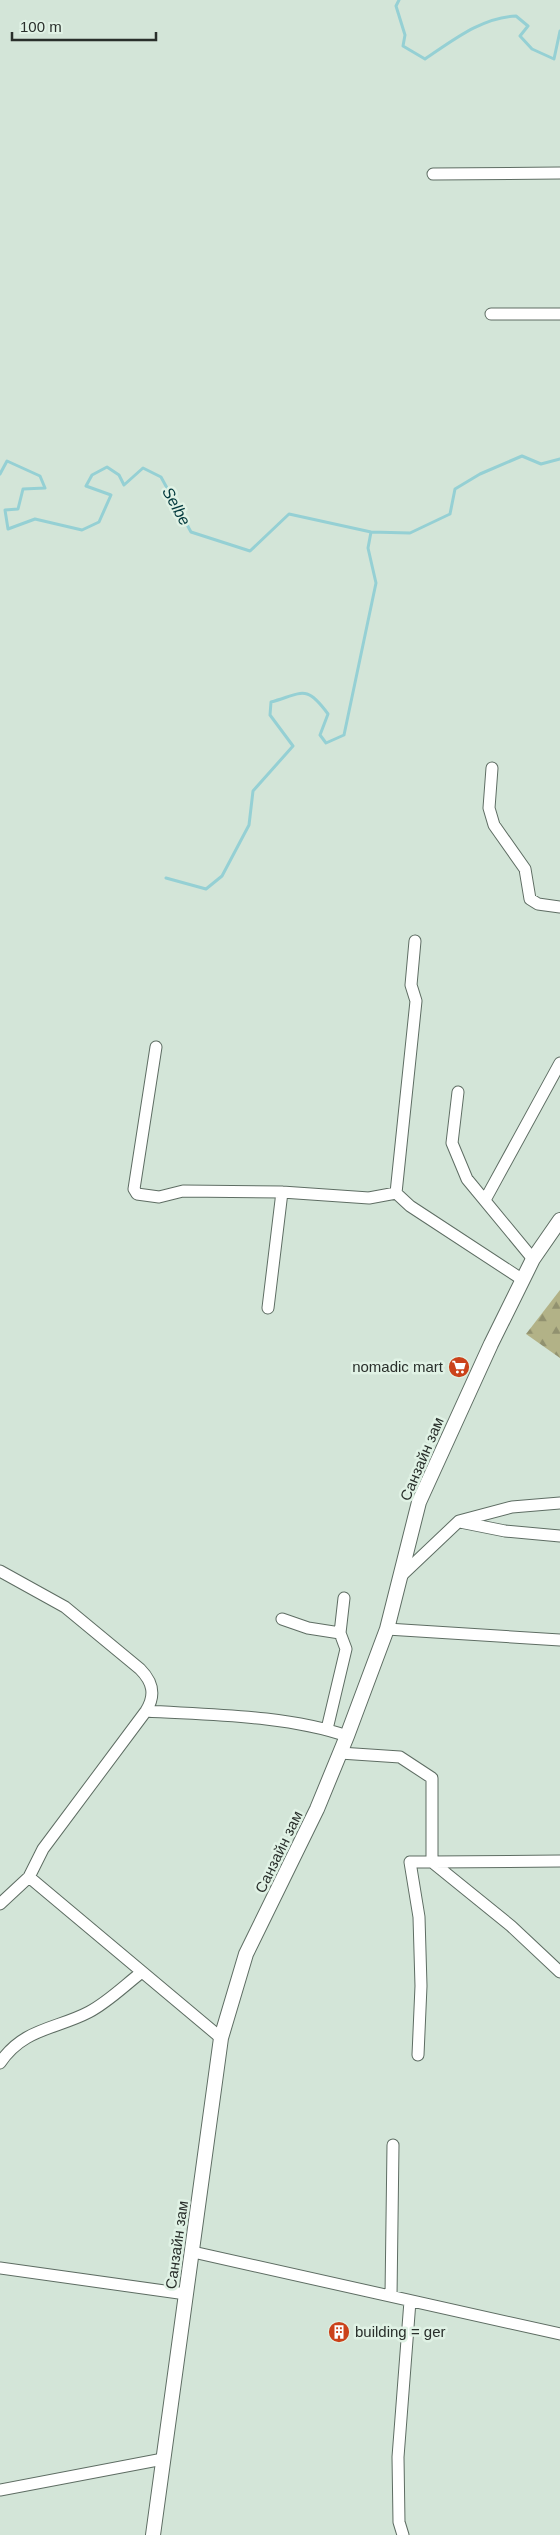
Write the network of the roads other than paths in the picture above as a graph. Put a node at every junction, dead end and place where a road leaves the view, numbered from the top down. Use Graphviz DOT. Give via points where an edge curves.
graph roads {
  1 [pos="560,173"];
  2 [pos="433,174"];
  3 [pos="491,314"];
  4 [pos="560,314"];
  5 [pos="492,768"];
  6 [pos="560,907"];
  7 [pos="415,942"];
  8 [pos="156,1047"];
  9 [pos="560,1064"];
  10 [pos="458,1092"];
  11 [pos="282,1192"];
  12 [pos="396,1193"];
  13 [pos="485,1200"];
  14 [pos="560,1220"];
  15 [pos="533,1259"];
  16 [pos="523,1280"];
  17 [pos="268,1308"];
  18 [pos="560,1503"];
  19 [pos="459,1522"];
  20 [pos="560,1536"];
  21 [pos="0,1570"];
  22 [pos="401,1576"];
  23 [pos="344,1598"];
  24 [pos="282,1619"];
  25 [pos="387,1629"];
  26 [pos="340,1633"];
  27 [pos="560,1640"];
  28 [pos="146,1711"];
  29 [pos="327,1729"];
  30 [pos="347,1736"];
  31 [pos="340,1754"];
  32 [pos="560,1861"];
  33 [pos="432,1862"];
  34 [pos="29,1877"];
  35 [pos="0,1904"];
  36 [pos="142,1972"];
  37 [pos="560,1972"];
  38 [pos="222,2038"];
  39 [pos="418,2055"];
  40 [pos="0,2063"];
  41 [pos="393,2145"];
  42 [pos="193,2252"];
  43 [pos="0,2268"];
  44 [pos="186,2294"];
  45 [pos="391,2296"];
  46 [pos="410,2301"];
  47 [pos="560,2334"];
  48 [pos="163,2459"];
  49 [pos="0,2490"];
  50 [pos="153,2535"];
  51 [pos="403,2535"];
  1 -- 2 [label="street"];
  3 -- 4 [label="street"];
  5 -- 6 [label="street" via="489,808 494,826 524,869 530,899 538,904"];
  7 -- 12 [label="street" via="411,985 416,1001"];
  8 -- 11 [label="street" via="134,1189 138,1194 159,1197 183,1191"];
  9 -- 13 [label="street"];
  10 -- 13 [label="street" via="452,1142 467,1179"];
  11 -- 12 [label="street" via="369,1198"];
  11 -- 17 [label="street"];
  12 -- 16 [label="street" via="410,1206"];
  13 -- 15 [label="street"];
  14 -- 15 [label="main road, Санзайн зам"];
  15 -- 16 [label="main road, Санзайн зам"];
  16 -- 22 [label="main road, Санзайн зам" via="420,1502"];
  18 -- 19 [label="street" via="512,1506"];
  19 -- 20 [label="street" via="505,1531"];
  19 -- 22 [label="street"];
  21 -- 28 [label="street" via="65,1607 150,1678 153,1701"];
  22 -- 25 [label="main road, Санзайн зам"];
  23 -- 26 [label="street"];
  24 -- 26 [label="street" via="308,1628"];
  25 -- 27 [label="street"];
  25 -- 30 [label="main road, Санзайн зам"];
  26 -- 29 [label="street" via="346,1649"];
  28 -- 29 [label="street" via="241,1717"];
  28 -- 34 [label="street" via="44,1849"];
  29 -- 30 [label="street"];
  30 -- 31 [label="main road, Санзайн зам"];
  31 -- 33 [label="street" via="400,1757 432,1778"];
  31 -- 38 [label="main road, Санзайн зам" via="317,1809 246,1954"];
  32 -- 33 [label="street"];
  33 -- 37 [label="street" via="511,1926"];
  33 -- 39 [label="street" via="410,1862 420,1917"];
  34 -- 35 [label="street"];
  34 -- 36 [label="street"];
  36 -- 38 [label="street"];
  36 -- 40 [label="street" via="89,2012 38,2030 13,2048"];
  38 -- 42 [label="main road, Санзайн зам"];
  41 -- 45 [label="street"];
  42 -- 44 [label="main road, Санзайн зам"];
  42 -- 45 [label="street"];
  43 -- 44 [label="street"];
  44 -- 48 [label="main road, Санзайн зам"];
  45 -- 46 [label="street"];
  46 -- 47 [label="street"];
  46 -- 51 [label="street" via="398,2457 399,2522"];
  48 -- 49 [label="street"];
  48 -- 50 [label="main road, Санзайн зам"];
}
